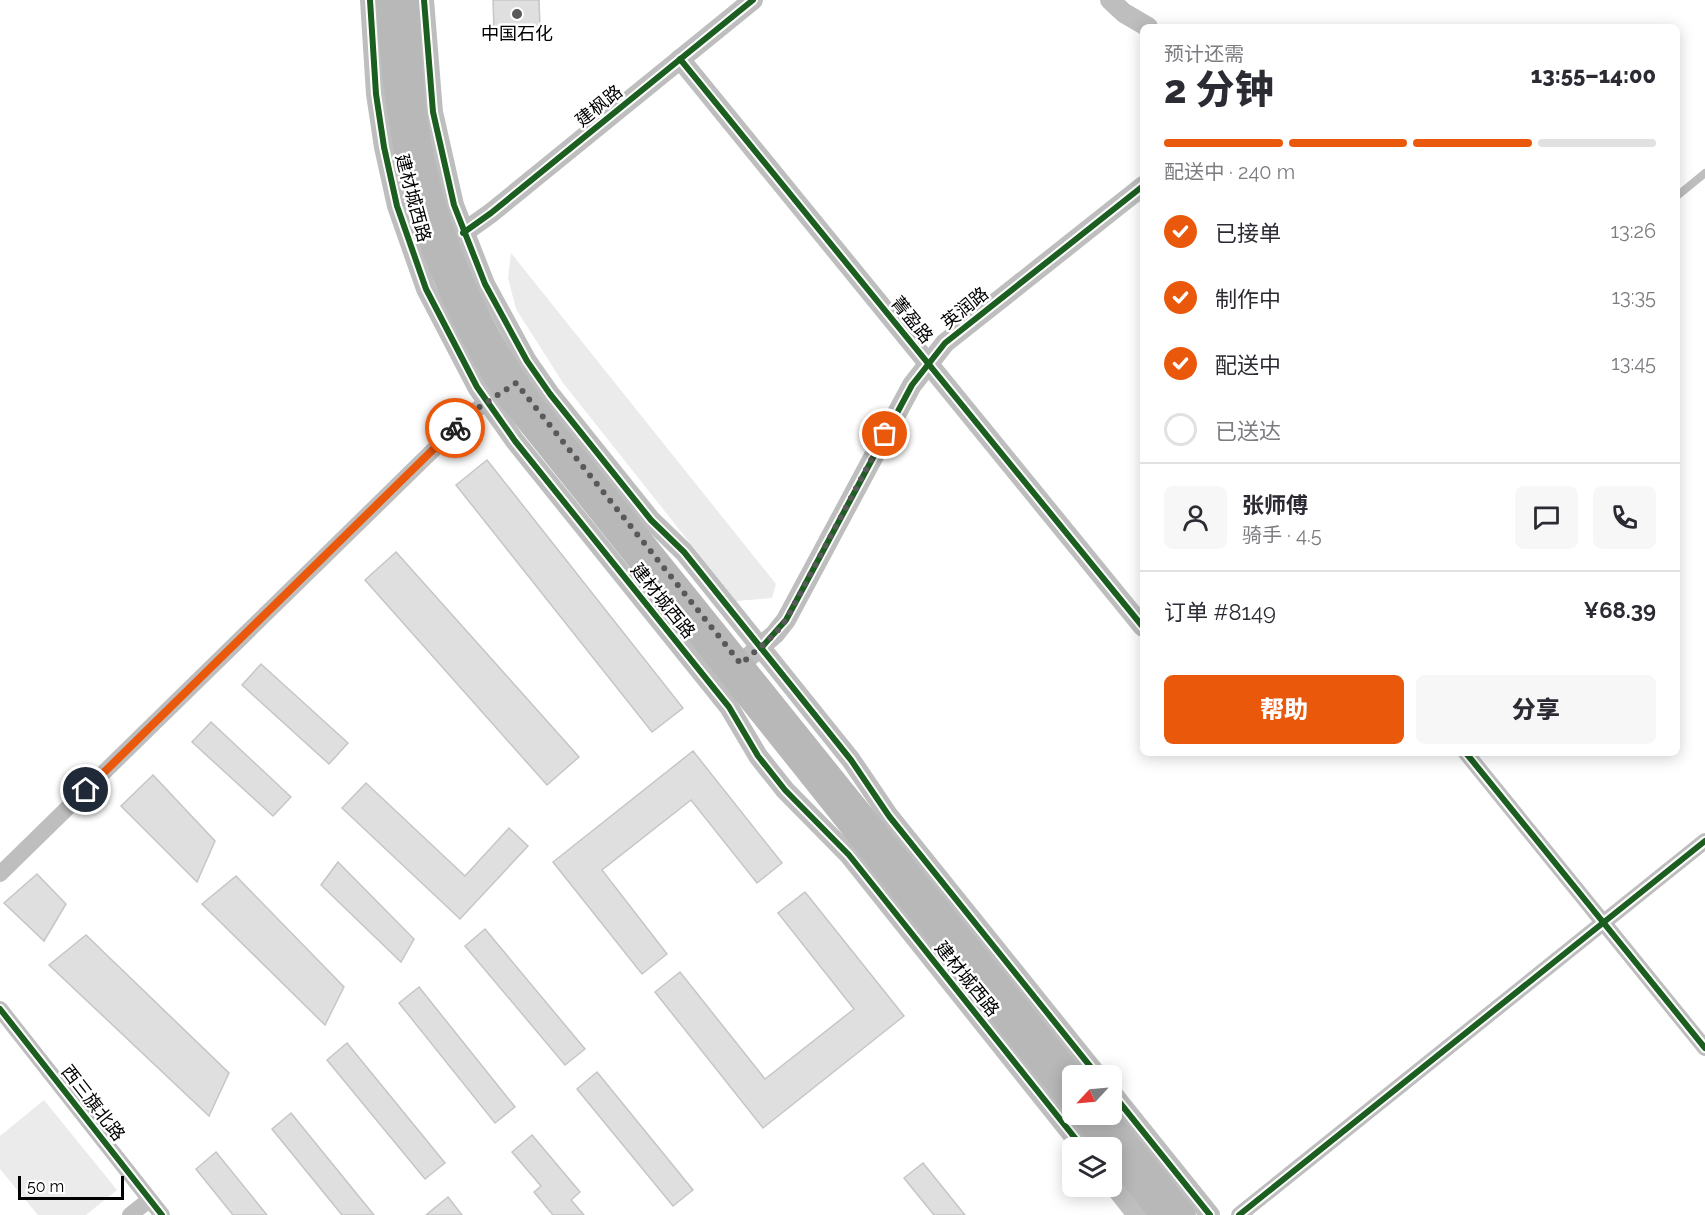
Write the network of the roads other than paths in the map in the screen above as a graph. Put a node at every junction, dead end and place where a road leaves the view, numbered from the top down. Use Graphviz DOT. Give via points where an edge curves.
graph roads {
  1 [pos="370,0"];
  2 [pos="387,0"];
  3 [pos="408,0"];
  4 [pos="424,0"];
  5 [pos="753,0"];
  6 [pos="1110,0"];
  7 [pos="1142,24"];
  8 [pos="680,59"];
  9 [pos="1705,173"];
  10 [pos="1140,188"];
  11 [pos="1680,194"];
  12 [pos="463,232"];
  13 [pos="474,261"];
  14 [pos="490,338"];
  15 [pos="927,362"];
  16 [pos="502,392"];
  17 [pos="1140,623"];
  18 [pos="761,648"];
  19 [pos="735,669"];
  20 [pos="1468,756"];
  21 [pos="1705,841"];
  22 [pos="0,874"];
  23 [pos="1603,923"];
  24 [pos="0,1009"];
  25 [pos="1705,1048"];
  26 [pos="1064,1065"];
  27 [pos="1089,1065"];
  28 [pos="1062,1091"];
  29 [pos="1122,1105"];
  30 [pos="1089,1125"];
  31 [pos="1113,1125"];
  32 [pos="1074,1137"];
  33 [pos="1099,1137"];
  34 [pos="1122,1166"];
  35 [pos="1122,1196"];
  36 [pos="149,1200"];
  37 [pos="130,1215"];
  38 [pos="162,1215"];
  39 [pos="1137,1215"];
  40 [pos="1161,1215"];
  41 [pos="1185,1215"];
  42 [pos="1210,1215"];
  43 [pos="1239,1215"];
  1 -- 16 [label="street, 建材城西路" via="379,119 397,206 426,289 461,360"];
  2 -- 16 [label="main road, 建材城西路" via="399,130 423,225 451,297"];
  3 -- 14 [label="main road, 建材城西路" via="415,108 426,169 449,245"];
  4 -- 12 [label="street, 建材城西路" via="433,112"];
  5 -- 8 [label="street, 建枫路"];
  6 -- 7 [label="street"];
  8 -- 12 [label="street, 建枫路"];
  8 -- 15 [label="street, 菁盈路"];
  9 -- 11 [label="lane"];
  10 -- 15 [label="street, 英润路" via="945,343"];
  12 -- 13 [label="street, 建材城西路"];
  13 -- 14 [label="street"];
  13 -- 18 [label="street, 建材城西路" via="511,334 550,394"];
  14 -- 16 [label="main road, 建材城西路"];
  15 -- 17 [label="street, 菁盈路"];
  15 -- 18 [label="street, 英润路" via="786,620"];
  16 -- 19 [label="main road, 建材城西路"];
  16 -- 22 [label="street" via="459,424"];
  16 -- 32 [label="street, 建材城西路" via="515,441 729,707 758,756 790,796 849,855"];
  18 -- 19 [label="street, 英润路"];
  18 -- 27 [label="street, 建材城西路" via="852,760 889,816"];
  19 -- 26 [label="main road, 建材城西路"];
  19 -- 28 [label="main road, 建材城西路"];
  20 -- 23 [label="street"];
  21 -- 23 [label="street"];
  23 -- 25 [label="street"];
  23 -- 43 [label="street"];
  24 -- 36 [label="street, 西三旗北路"];
  29 -- 42 [label="street"];
  30 -- 33 [label="main road"];
  31 -- 41 [label="main road"];
  34 -- 40 [label="main road"];
  35 -- 39 [label="street"];
  36 -- 37 [label="street"];
  36 -- 38 [label="street, 西三旗北路"];
}
